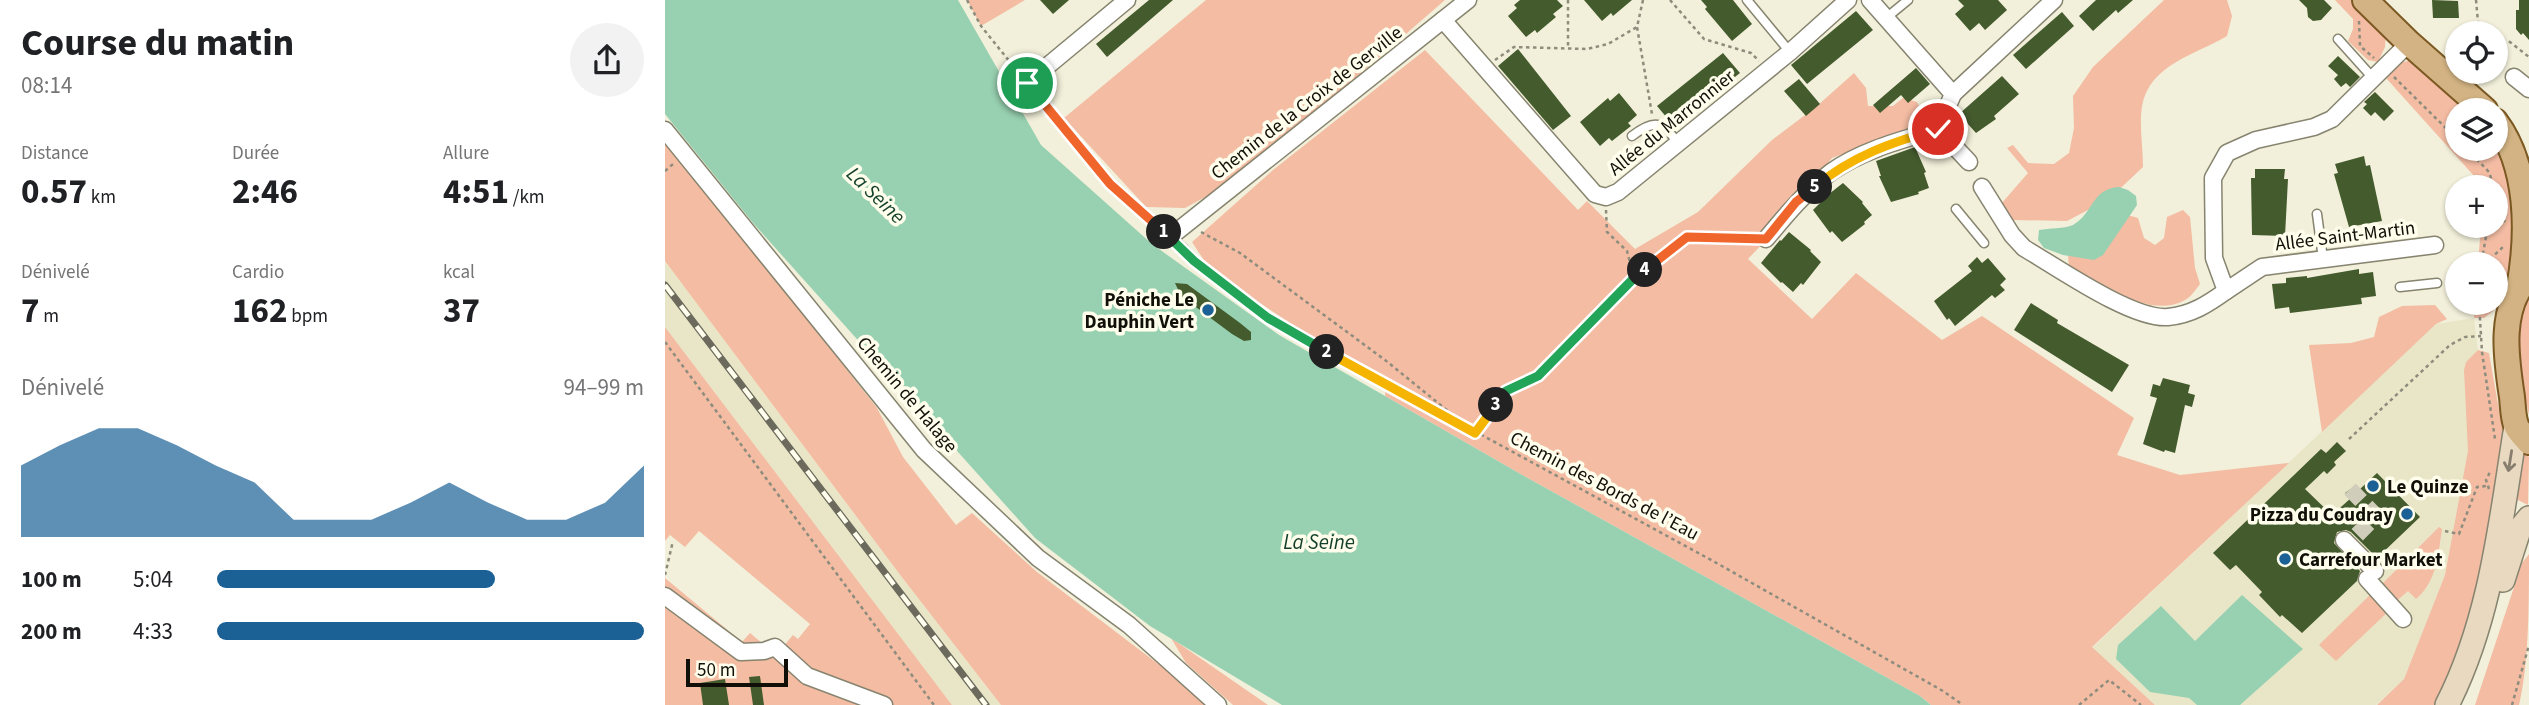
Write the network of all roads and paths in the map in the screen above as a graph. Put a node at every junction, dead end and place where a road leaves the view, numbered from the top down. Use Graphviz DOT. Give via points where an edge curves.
graph roads {
  1 [pos="967,0"];
  2 [pos="1127,0"];
  3 [pos="1468,0"];
  4 [pos="1568,0"];
  5 [pos="1643,0"];
  6 [pos="1670,0"];
  7 [pos="1747,0"];
  8 [pos="1849,0"];
  9 [pos="1870,0"];
  10 [pos="1908,0"];
  11 [pos="2054,0"];
  12 [pos="2379,0"];
  13 [pos="2476,0"];
  14 [pos="2361,7"];
  15 [pos="1886,18"];
  16 [pos="1443,20"];
  17 [pos="2478,21"];
  18 [pos="1637,27"];
  19 [pos="2338,39"];
  20 [pos="2508,42"];
  21 [pos="2409,43"];
  22 [pos="1568,48"];
  23 [pos="1790,52"];
  24 [pos="2445,53"];
  25 [pos="2529,57"];
  26 [pos="1484,67"];
  27 [pos="1768,70"];
  28 [pos="2378,73"];
  29 [pos="2514,77"];
  30 [pos="1027,83"];
  31 [pos="2481,84"];
  32 [pos="2529,89"];
  33 [pos="1953,94"];
  34 [pos="2471,98"];
  35 [pos="1654,124"];
  36 [pos="1938,129"];
  37 [pos="2445,129"];
  38 [pos="665,130"];
  39 [pos="1632,136"];
  40 [pos="2508,139"];
  41 [pos="1678,143"];
  42 [pos="2529,153"];
  43 [pos="2478,161"];
  44 [pos="1969,162"];
  45 [pos="2490,175"];
  46 [pos="1982,187"];
  47 [pos="1606,197"];
  48 [pos="1956,209"];
  49 [pos="2317,214"];
  50 [pos="1185,224"];
  51 [pos="1170,237"];
  52 [pos="1766,239"];
  53 [pos="1984,243"];
  54 [pos="2505,245"];
  55 [pos="2435,246"];
  56 [pos="2498,252"];
  57 [pos="2323,259"];
  58 [pos="1634,278"];
  59 [pos="2437,282"];
  60 [pos="2524,282"];
  61 [pos="2400,287"];
  62 [pos="2226,291"];
  63 [pos="2480,315"];
  64 [pos="1268,318"];
  65 [pos="2481,336"];
  66 [pos="665,342"];
  67 [pos="1475,433"];
  68 [pos="2522,434"];
  69 [pos="2349,439"];
  70 [pos="2495,441"];
  71 [pos="2492,467"];
  72 [pos="2486,486"];
  73 [pos="2490,491"];
  74 [pos="2529,518"];
  75 [pos="2445,531"];
  76 [pos="673,541"];
  77 [pos="2347,541"];
  78 [pos="672,565"];
  79 [pos="667,566"];
  80 [pos="665,575"];
  81 [pos="665,596"];
  82 [pos="2403,619"];
  83 [pos="2529,645"];
  84 [pos="884,705"];
  85 [pos="934,705"];
  86 [pos="1218,705"];
  87 [pos="1963,705"];
  88 [pos="2079,705"];
  89 [pos="2141,705"];
  90 [pos="2447,705"];
  91 [pos="2460,705"];
  92 [pos="2512,705"];
  1 -- 30 [label="path" via="981,26"];
  2 -- 30 [label="street"];
  3 -- 16 [label="street, Chemin de la Croix de Gerville"];
  4 -- 22 [label="path"];
  5 -- 18 [label="path"];
  6 -- 27 [label="path" via="1704,39 1751,52"];
  7 -- 23 [label="lane"];
  8 -- 23 [label="street, Allée du Marronnier"];
  9 -- 15 [label="street"];
  10 -- 15 [label="lane"];
  11 -- 33 [label="street"];
  12 -- 24 [label="main road"];
  13 -- 17 [label="path"];
  14 -- 21 [label="main road"];
  14 -- 28 [label="path" via="2360,46"];
  15 -- 33 [label="street"];
  16 -- 26 [label="street, Allée du Marronnier"];
  16 -- 50 [label="street, Chemin de la Croix de Gerville"];
  18 -- 22 [label="path" via="1608,44"];
  18 -- 35 [label="path"];
  19 -- 28 [label="lane"];
  20 -- 25 [label="path"];
  21 -- 28 [label="street"];
  21 -- 34 [label="main road"];
  22 -- 26 [label="path" via="1514,47"];
  23 -- 27 [label="street, Allée du Marronnier"];
  26 -- 47 [label="street, Allée du Marronnier" via="1595,194"];
  27 -- 41 [label="street, Allée du Marronnier"];
  28 -- 37 [label="path"];
  28 -- 62 [label="street" via="2332,119 2227,153 2213,178 2214,258"];
  29 -- 32 [label="street"];
  30 -- 51 [label="lane" via="1110,184"];
  31 -- 42 [label="main road" via="2519,129"];
  33 -- 36 [label="street"];
  35 -- 39 [label="lane"];
  35 -- 41 [label="lane"];
  36 -- 44 [label="street"];
  36 -- 52 [label="street" via="1883,145 1833,171 1796,202"];
  38 -- 86 [label="street, Chemin de Halage" via="924,450 1038,558 1129,625"];
  40 -- 60 [label="main road" via="2522,169 2528,210"];
  41 -- 47 [label="street, Allée du Marronnier"];
  43 -- 45 [label="path"];
  46 -- 62 [label="street, Allée Saint-Martin" via="2024,248 2130,309 2166,317 2201,309"];
  47 -- 58 [label="path" via="1607,232 1627,251"];
  48 -- 53 [label="lane"];
  49 -- 57 [label="lane"];
  50 -- 51 [label="street, Chemin de la Croix de Gerville"];
  50 -- 67 [label="path" via="1240,253"];
  51 -- 64 [label="lane"];
  52 -- 58 [label="path" via="1687,237"];
  54 -- 56 [label="path"];
  55 -- 57 [label="street, Allée Saint-Martin"];
  57 -- 62 [label="street, Allée Saint-Martin" via="2262,267"];
  58 -- 67 [label="path" via="1538,376 1506,391"];
  59 -- 61 [label="lane"];
  60 -- 68 [label="main road" via="2512,301 2506,336"];
  63 -- 65 [label="path"];
  64 -- 67 [label="path, Chemin des Bords de l’Eau"];
  65 -- 69 [label="path" via="2465,337 2450,345"];
  65 -- 70 [label="path"];
  66 -- 85 [label="path"];
  67 -- 87 [label="path, Chemin des Bords de l’Eau" via="1713,561"];
  68 -- 90 [label="main road, one-way" via="2466,669"];
  71 -- 72 [label="path"];
  72 -- 73 [label="path"];
  72 -- 75 [label="path" via="2477,487 2459,534"];
  74 -- 91 [label="main road" via="2511,551 2475,674"];
  76 -- 79 [label="path"];
  77 -- 82 [label="street"];
  78 -- 79 [label="path"];
  79 -- 80 [label="path"];
  81 -- 84 [label="street" via="741,652 775,647 807,676"];
  83 -- 92 [label="path"];
  88 -- 89 [label="path" via="2109,680"];
}
